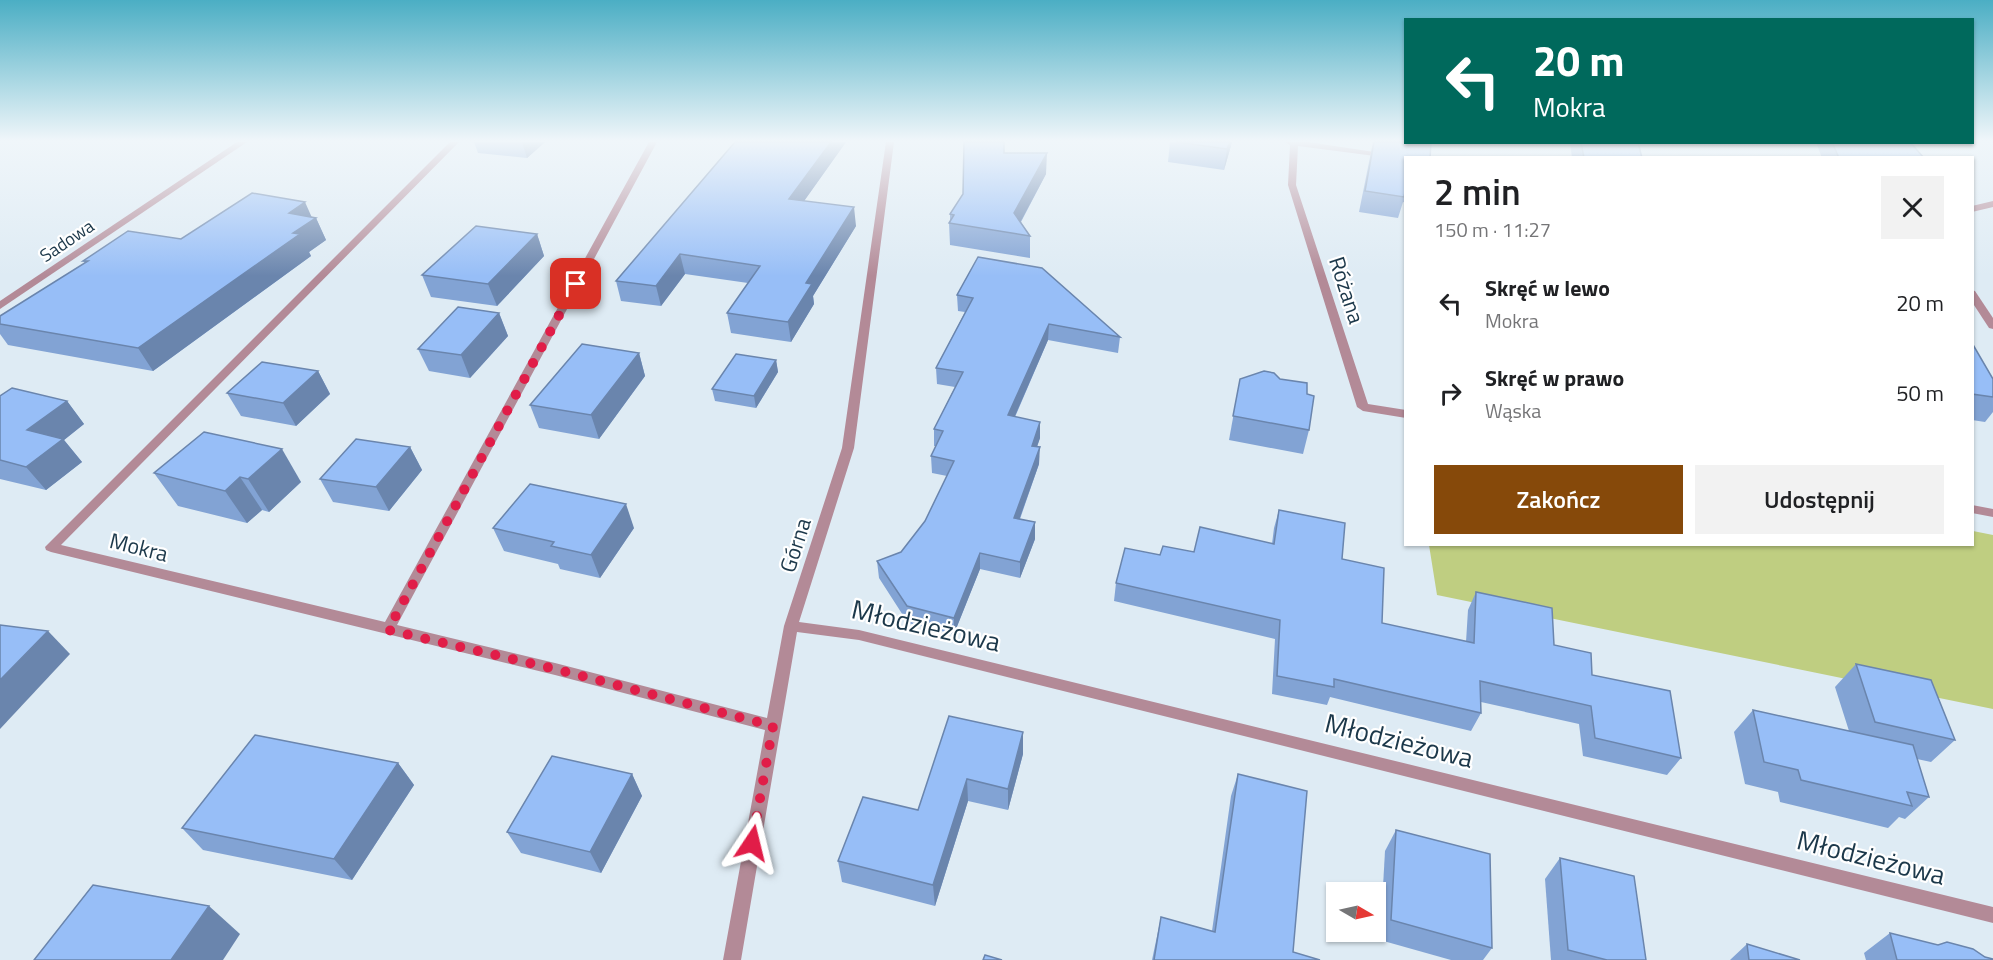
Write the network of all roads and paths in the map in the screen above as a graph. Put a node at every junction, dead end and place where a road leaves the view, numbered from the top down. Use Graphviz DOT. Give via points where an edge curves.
graph roads {
  1 [pos="177,187"];
  2 [pos="410,187"];
  3 [pos="630,187"];
  4 [pos="884,187"];
  5 [pos="1293,187"];
  6 [pos="1993,204"];
  7 [pos="1974,208"];
  8 [pos="1974,296"];
  9 [pos="0,306"];
  10 [pos="1993,326"];
  11 [pos="1404,414"];
  12 [pos="1974,509"];
  13 [pos="1993,513"];
  14 [pos="791,626"];
  15 [pos="388,630"];
  16 [pos="773,726"];
  17 [pos="1993,915"];
  18 [pos="732,960"];
  1 -- 9 [label="street, Sadowa"];
  2 -- 15 [label="street, Mokra" via="51,547"];
  3 -- 15 [label="street"];
  4 -- 14 [label="street, Górna" via="848,448"];
  5 -- 11 [label="street, Różana" via="1363,407"];
  6 -- 7 [label="street"];
  8 -- 10 [label="street"];
  12 -- 13 [label="street"];
  14 -- 16 [label="street, Górna"];
  14 -- 17 [label="street, Młodzieżowa" via="860,635"];
  15 -- 16 [label="street, Mokra"];
  16 -- 18 [label="street, Górna"];
}
